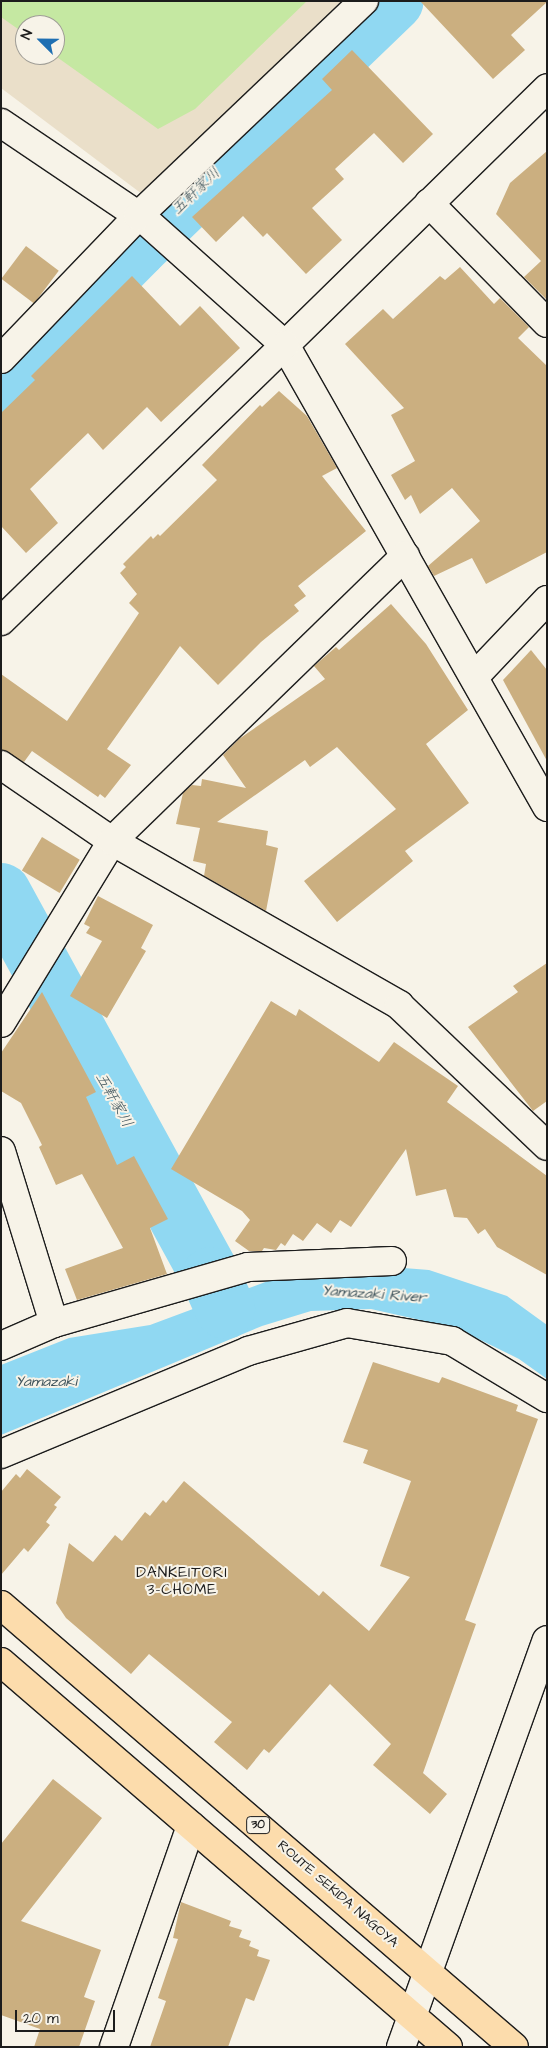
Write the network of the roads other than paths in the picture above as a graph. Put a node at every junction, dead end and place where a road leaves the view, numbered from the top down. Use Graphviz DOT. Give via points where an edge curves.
graph roads {
  1 [pos="364,1"];
  2 [pos="547,88"];
  3 [pos="1,123"];
  4 [pos="429,204"];
  5 [pos="150,225"];
  6 [pos="547,322"];
  7 [pos="285,345"];
  8 [pos="1,360"];
  9 [pos="405,556"];
  10 [pos="547,600"];
  11 [pos="1,621"];
  12 [pos="474,677"];
  13 [pos="1,765"];
  14 [pos="547,807"];
  15 [pos="112,841"];
  16 [pos="1,1023"];
  17 [pos="547,1146"];
  18 [pos="1,1151"];
  19 [pos="392,1261"];
  20 [pos="54,1323"];
  21 [pos="1,1346"];
  22 [pos="547,1398"];
  23 [pos="1,1454"];
  24 [pos="1,1605"];
  25 [pos="547,1640"];
  26 [pos="1,1662"];
  27 [pos="192,1826"];
  28 [pos="427,1972"];
  29 [pos="412,2016"];
  30 [pos="114,2047"];
  31 [pos="401,2047"];
  32 [pos="448,2047"];
  33 [pos="514,2047"];
  1 -- 5 [label="street"];
  2 -- 4 [label="street"];
  3 -- 5 [label="street"];
  4 -- 6 [label="street"];
  4 -- 7 [label="street"];
  5 -- 7 [label="street"];
  5 -- 8 [label="street"];
  7 -- 9 [label="street"];
  7 -- 11 [label="street"];
  9 -- 12 [label="street"];
  9 -- 15 [label="street"];
  10 -- 12 [label="street"];
  12 -- 14 [label="street"];
  13 -- 15 [label="street"];
  15 -- 16 [label="street"];
  15 -- 17 [label="street" via="399,1005"];
  18 -- 20 [label="street"];
  19 -- 20 [label="street" via="248,1267"];
  20 -- 21 [label="street"];
  22 -- 23 [label="street" via="452,1341 347,1324 248,1351"];
  24 -- 28 [label="main road, ROUTE SEKIDA NAGOYA / 30"];
  25 -- 28 [label="street"];
  26 -- 27 [label="main road"];
  27 -- 29 [label="main road"];
  27 -- 30 [label="street"];
  28 -- 29 [label="street"];
  28 -- 33 [label="main road, ROUTE SEKIDA NAGOYA / 30"];
  29 -- 31 [label="street"];
  29 -- 32 [label="main road"];
}
